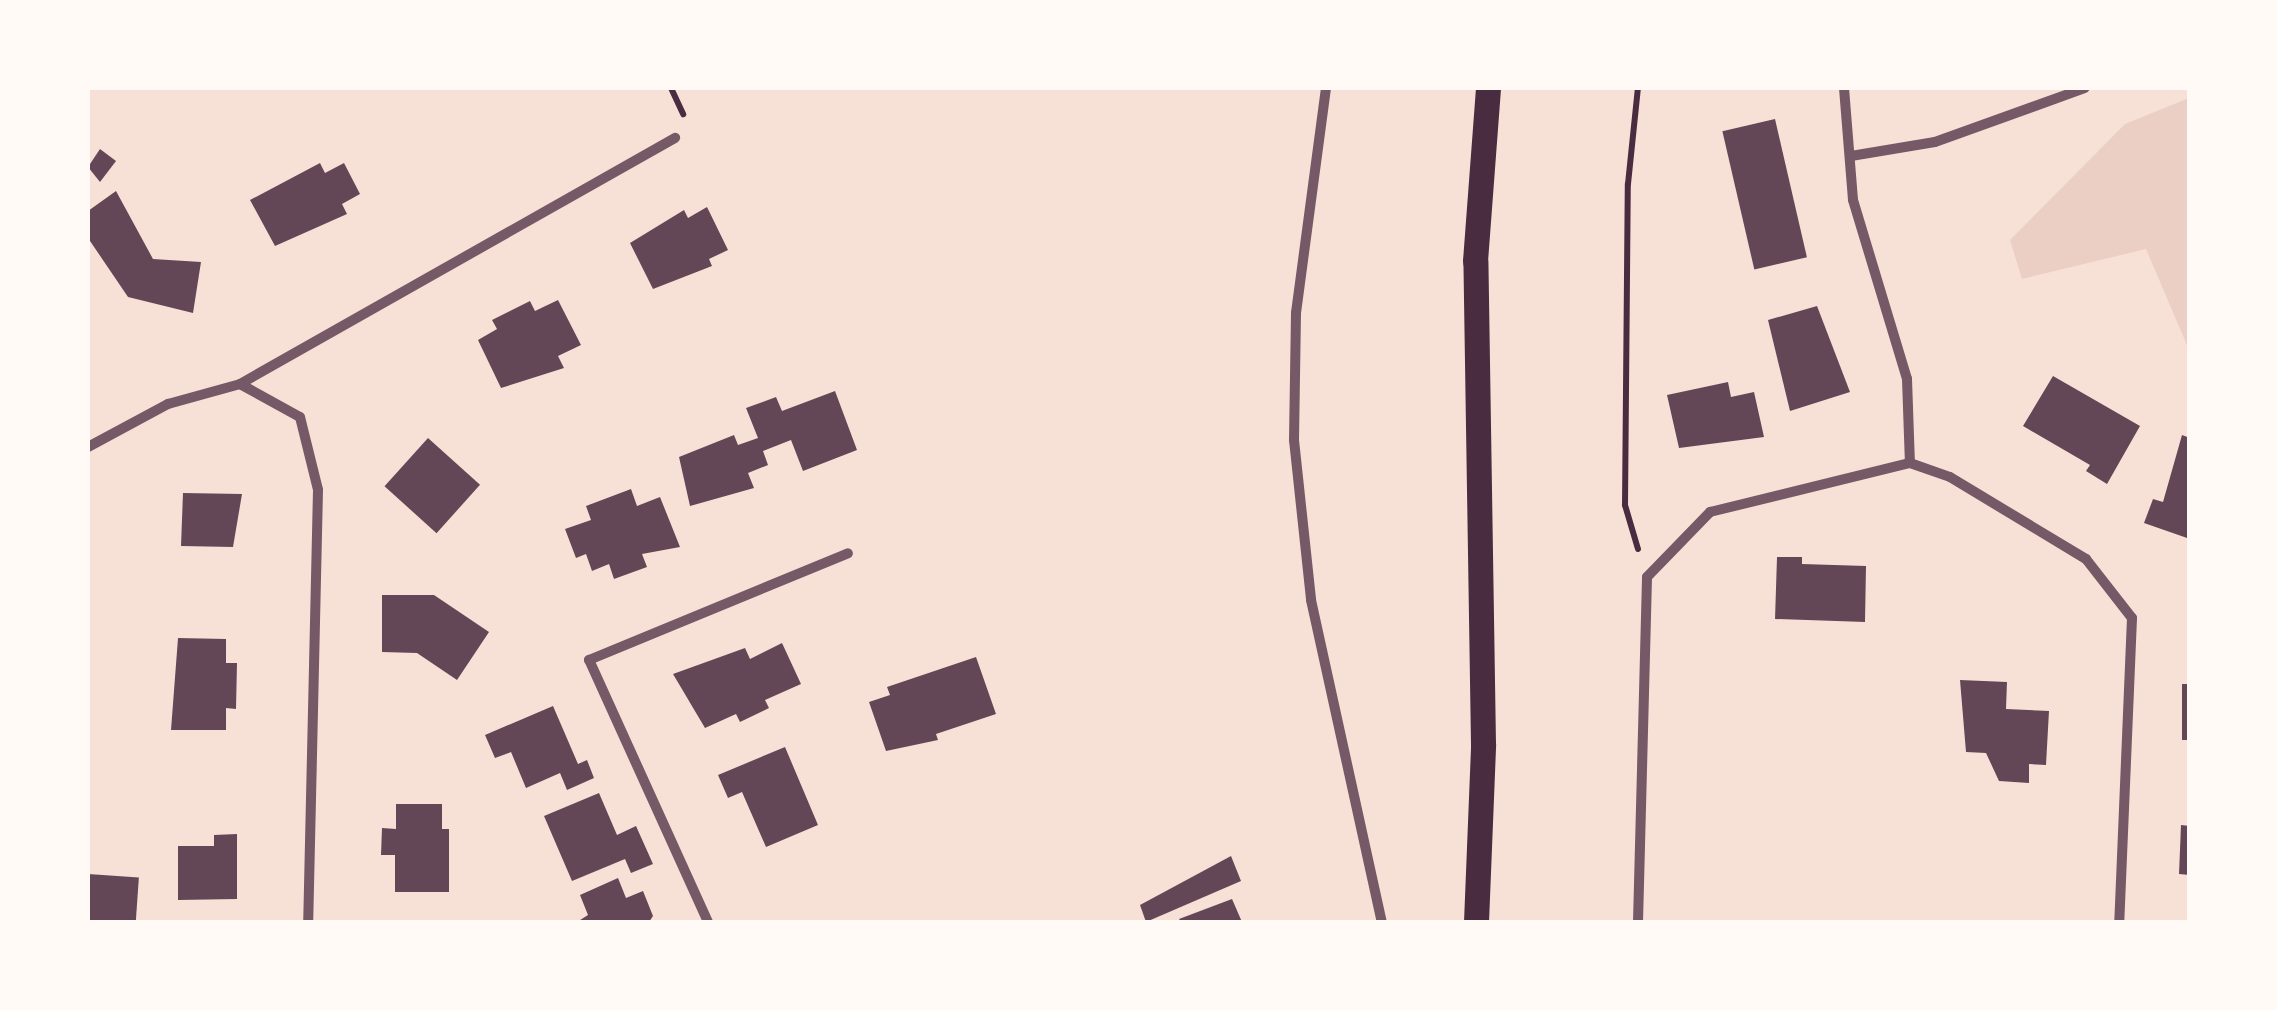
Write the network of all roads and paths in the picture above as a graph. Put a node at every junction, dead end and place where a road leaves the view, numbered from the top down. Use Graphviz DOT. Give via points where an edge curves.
graph roads {
  1 [pos="1326,88"];
  2 [pos="1488,88"];
  3 [pos="1638,88"];
  4 [pos="1844,88"];
  5 [pos="2085,88"];
  6 [pos="676,138"];
  7 [pos="1851,156"];
  8 [pos="240,384"];
  9 [pos="88,447"];
  10 [pos="1910,463"];
  11 [pos="848,554"];
  12 [pos="1647,577"];
  13 [pos="308,922"];
  14 [pos="708,922"];
  15 [pos="1382,922"];
  16 [pos="1476,922"];
  17 [pos="1638,922"];
  18 [pos="2119,922"];
  1 -- 15 [label="street" via="1296,313 1294,440 1311,600"];
  2 -- 16 [label="main road" via="1475,261 1483,744"];
  3 -- 12 [label="path" via="1628,184 1625,505"];
  4 -- 7 [label="street"];
  5 -- 7 [label="street" via="1935,142"];
  6 -- 8 [label="street"];
  7 -- 10 [label="street" via="1853,200 1907,379"];
  8 -- 9 [label="street" via="168,404"];
  8 -- 13 [label="street" via="300,417 318,490"];
  10 -- 12 [label="street" via="1710,512"];
  10 -- 18 [label="street" via="1950,477 2086,559 2132,618"];
  11 -- 14 [label="street" via="590,660"];
  12 -- 17 [label="street"];
}
